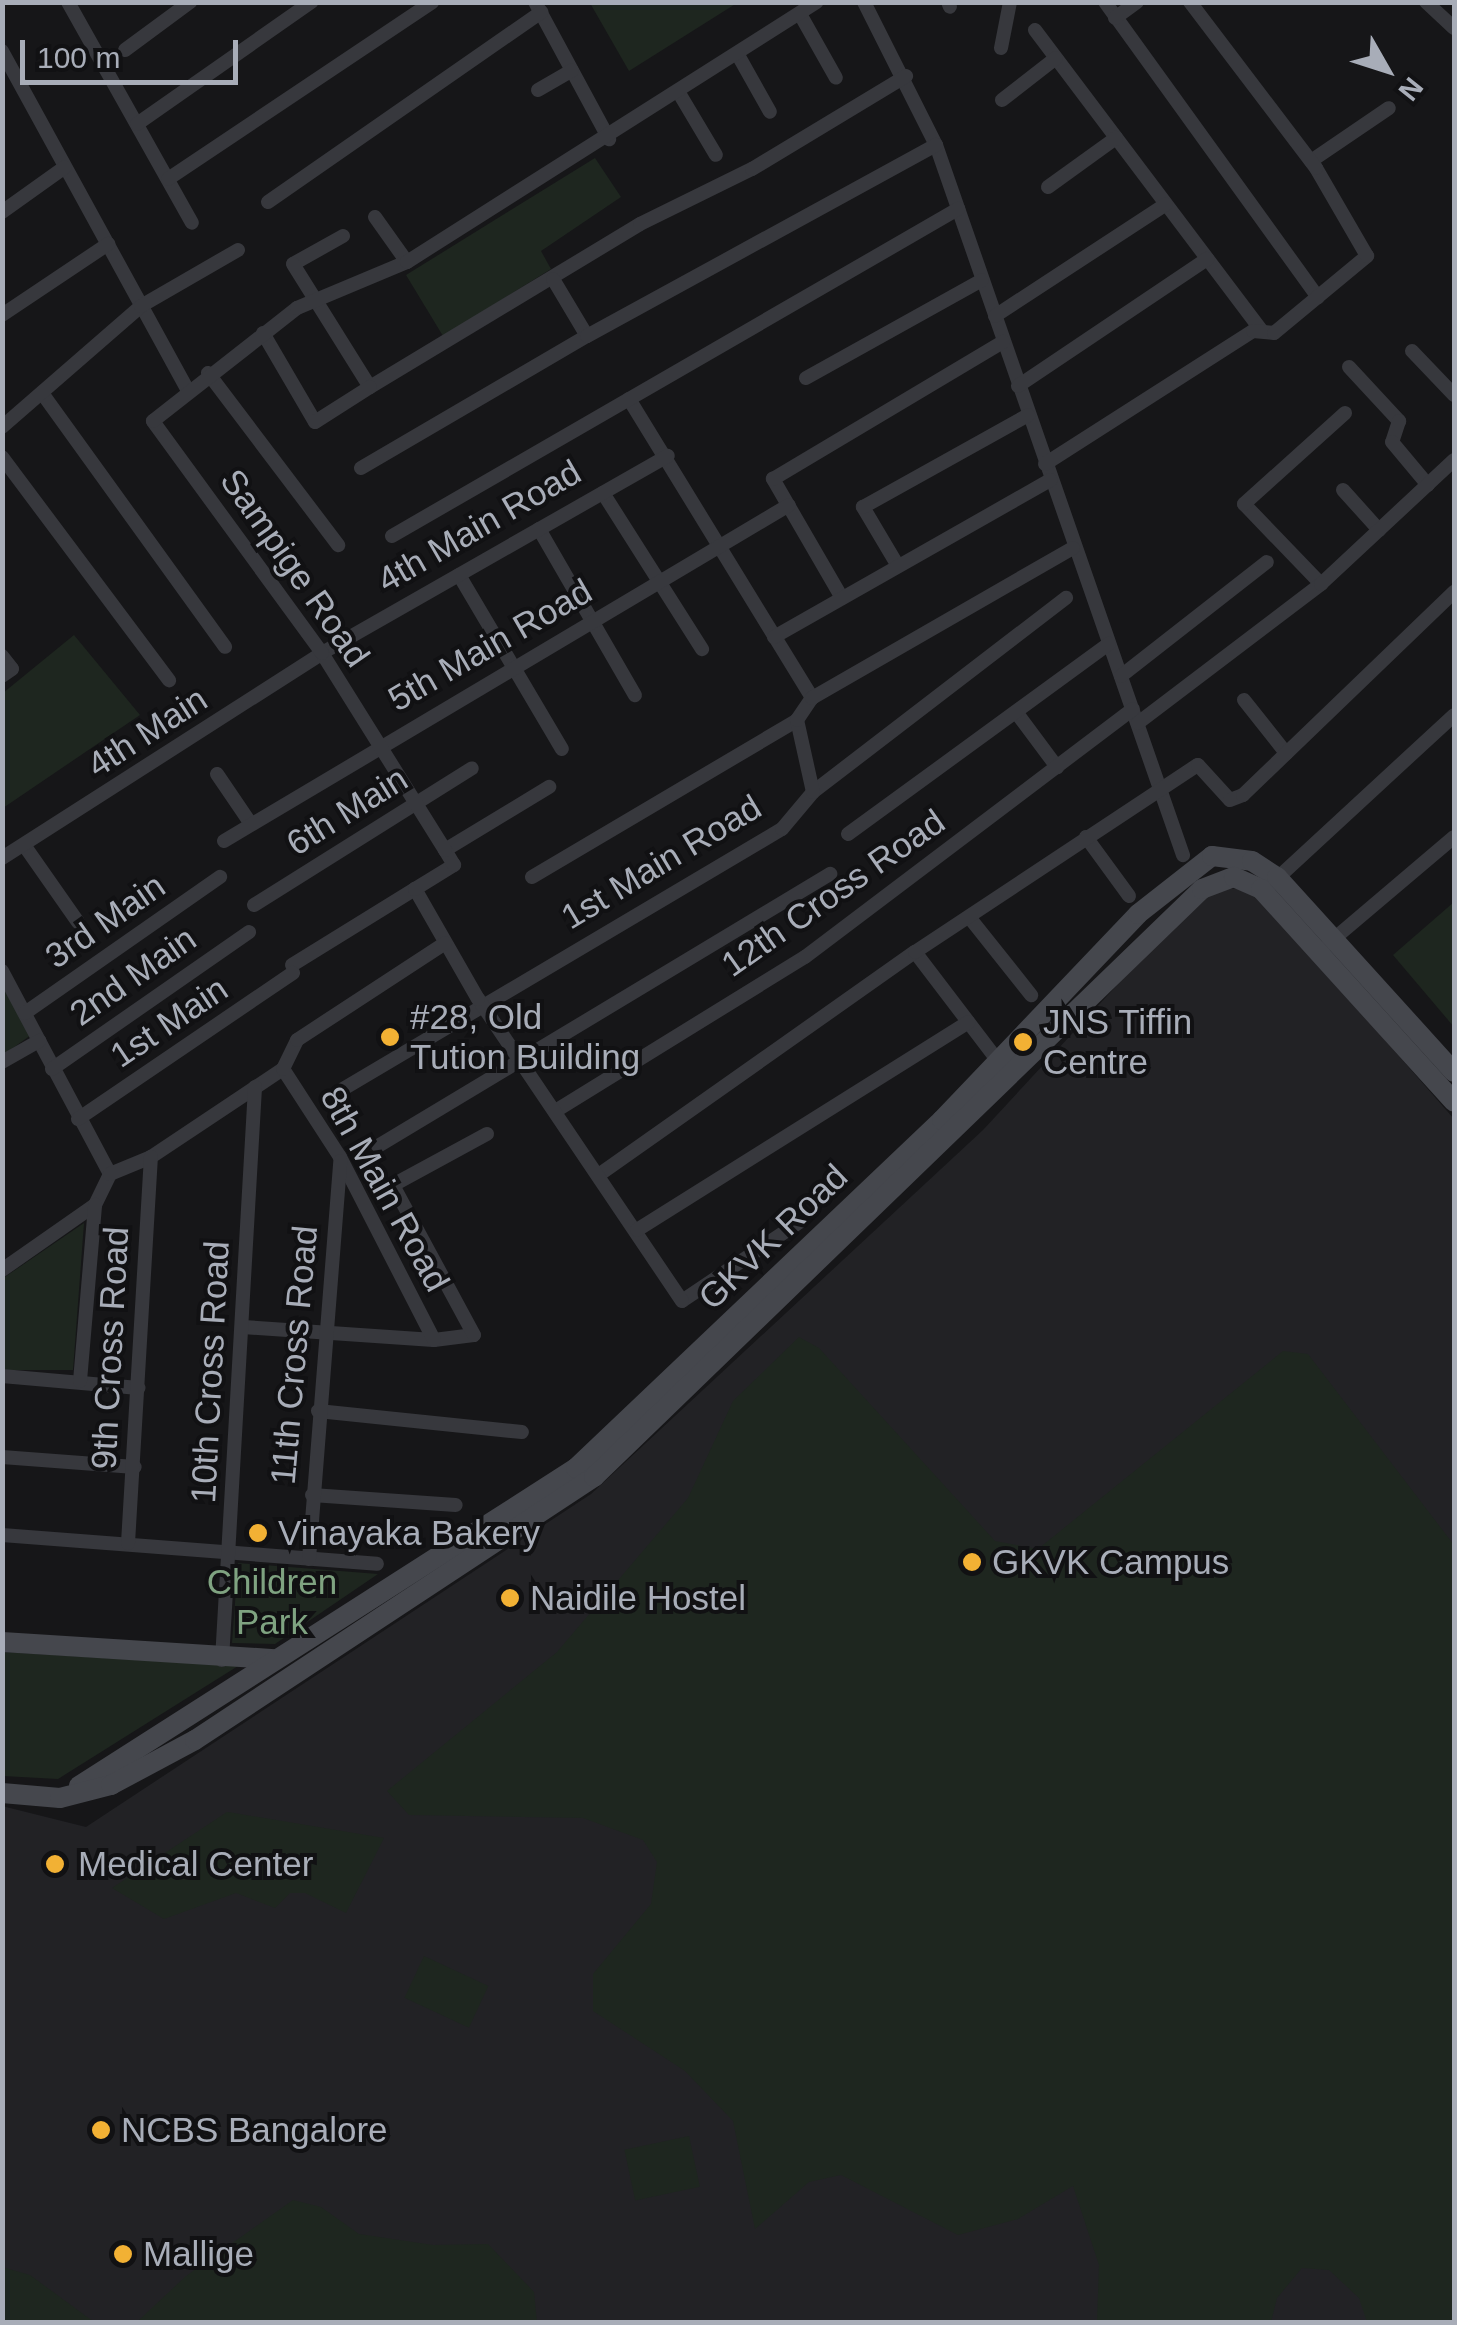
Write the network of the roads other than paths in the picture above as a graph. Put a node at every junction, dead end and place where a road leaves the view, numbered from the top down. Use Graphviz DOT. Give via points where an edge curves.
graph roads {
  1 [pos="68,2"];
  2 [pos="190,2"];
  3 [pos="310,2"];
  4 [pos="432,2"];
  5 [pos="817,2"];
  6 [pos="864,2"];
  7 [pos="1010,2"];
  8 [pos="1105,2"];
  9 [pos="1137,2"];
  10 [pos="1190,2"];
  11 [pos="1426,2"];
  12 [pos="538,8"];
  13 [pos="800,14"];
  14 [pos="1115,18"];
  15 [pos="1454,28"];
  16 [pos="1035,30"];
  17 [pos="1001,48"];
  18 [pos="125,50"];
  19 [pos="2,51"];
  20 [pos="738,54"];
  21 [pos="1056,58"];
  22 [pos="572,70"];
  23 [pos="8,75"];
  24 [pos="906,76"];
  25 [pos="836,78"];
  26 [pos="538,90"];
  27 [pos="680,93"];
  28 [pos="1002,100"];
  29 [pos="1390,108"];
  30 [pos="770,112"];
  31 [pos="136,124"];
  32 [pos="1116,138"];
  33 [pos="609,139"];
  34 [pos="936,146"];
  35 [pos="716,154"];
  36 [pos="1311,161"];
  37 [pos="65,168"];
  38 [pos="168,179"];
  39 [pos="1048,187"];
  40 [pos="268,202"];
  41 [pos="1166,204"];
  42 [pos="958,208"];
  43 [pos="2,212"];
  44 [pos="376,217"];
  45 [pos="192,222"];
  46 [pos="343,236"];
  47 [pos="108,244"];
  48 [pos="238,250"];
  49 [pos="1207,260"];
  50 [pos="407,262"];
  51 [pos="553,279"];
  52 [pos="982,280"];
  53 [pos="1318,296"];
  54 [pos="316,300"];
  55 [pos="141,306"];
  56 [pos="2,315"];
  57 [pos="995,316"];
  58 [pos="1260,330"];
  59 [pos="262,333"];
  60 [pos="587,336"];
  61 [pos="1003,342"];
  62 [pos="1412,351"];
  63 [pos="1349,367"];
  64 [pos="208,373"];
  65 [pos="806,378"];
  66 [pos="1018,386"];
  67 [pos="370,387"];
  68 [pos="187,389"];
  69 [pos="42,393"];
  70 [pos="1454,395"];
  71 [pos="629,398"];
  72 [pos="1345,412"];
  73 [pos="1028,414"];
  74 [pos="2,427"];
  75 [pos="668,456"];
  76 [pos="2,457"];
  77 [pos="1454,460"];
  78 [pos="1045,464"];
  79 [pos="361,468"];
  80 [pos="1050,480"];
  81 [pos="1428,485"];
  82 [pos="1344,490"];
  83 [pos="603,493"];
  84 [pos="789,504"];
  85 [pos="539,529"];
  86 [pos="1379,530"];
  87 [pos="392,536"];
  88 [pos="338,545"];
  89 [pos="719,545"];
  90 [pos="1073,548"];
  91 [pos="1267,562"];
  92 [pos="898,566"];
  93 [pos="459,575"];
  94 [pos="658,580"];
  95 [pos="1320,584"];
  96 [pos="1454,592"];
  97 [pos="842,598"];
  98 [pos="1066,598"];
  99 [pos="592,620"];
  100 [pos="774,636"];
  101 [pos="1109,644"];
  102 [pos="224,646"];
  103 [pos="702,650"];
  104 [pos="322,653"];
  105 [pos="2,656"];
  106 [pos="510,668"];
  107 [pos="2,676"];
  108 [pos="1121,676"];
  109 [pos="169,680"];
  110 [pos="635,695"];
  111 [pos="812,698"];
  112 [pos="1244,700"];
  113 [pos="1016,712"];
  114 [pos="1454,715"];
  115 [pos="1135,716"];
  116 [pos="797,720"];
  117 [pos="379,744"];
  118 [pos="562,749"];
  119 [pos="1286,753"];
  120 [pos="1057,766"];
  121 [pos="472,768"];
  122 [pos="217,774"];
  123 [pos="550,788"];
  124 [pos="813,792"];
  125 [pos="1156,792"];
  126 [pos="415,802"];
  127 [pos="251,824"];
  128 [pos="848,834"];
  129 [pos="1086,837"];
  130 [pos="1454,837"];
  131 [pos="224,840"];
  132 [pos="24,845"];
  133 [pos="444,850"];
  134 [pos="1183,854"];
  135 [pos="2,858"];
  136 [pos="830,874"];
  137 [pos="220,877"];
  138 [pos="532,877"];
  139 [pos="1270,884"];
  140 [pos="415,888"];
  141 [pos="1129,896"];
  142 [pos="254,905"];
  143 [pos="969,917"];
  144 [pos="78,922"];
  145 [pos="249,932"];
  146 [pos="1337,937"];
  147 [pos="445,943"];
  148 [pos="915,952"];
  149 [pos="1318,952"];
  150 [pos="2,971"];
  151 [pos="1031,995"];
  152 [pos="480,1002"];
  153 [pos="25,1014"];
  154 [pos="968,1022"];
  155 [pos="39,1041"];
  156 [pos="521,1057"];
  157 [pos="2,1062"];
  158 [pos="52,1069"];
  159 [pos="282,1069"];
  160 [pos="1005,1070"];
  161 [pos="1454,1072"];
  162 [pos="255,1087"];
  163 [pos="343,1089"];
  164 [pos="1454,1102"];
  165 [pos="557,1110"];
  166 [pos="78,1120"];
  167 [pos="487,1134"];
  168 [pos="378,1146"];
  169 [pos="151,1157"];
  170 [pos="340,1157"];
  171 [pos="110,1174"];
  172 [pos="600,1174"];
  173 [pos="95,1205"];
  174 [pos="801,1220"];
  175 [pos="636,1230"];
  176 [pos="2,1270"];
  177 [pos="243,1327"];
  178 [pos="327,1335"];
  179 [pos="434,1340"];
  180 [pos="723,1344"];
  181 [pos="2,1376"];
  182 [pos="80,1380"];
  183 [pos="138,1388"];
  184 [pos="318,1411"];
  185 [pos="522,1432"];
  186 [pos="2,1457"];
  187 [pos="135,1467"];
  188 [pos="312,1495"];
  189 [pos="456,1505"];
  190 [pos="2,1535"];
  191 [pos="128,1543"];
  192 [pos="230,1551"];
  193 [pos="308,1559"];
  194 [pos="376,1564"];
  195 [pos="2,1642"];
  196 [pos="298,1644"];
  197 [pos="274,1659"];
  198 [pos="222,1660"];
  199 [pos="311,1665"];
  200 [pos="2,1794"];
  201 [pos="60,1798"];
  1 -- 31 [label="street"];
  2 -- 18 [label="street"];
  3 -- 31 [label="street"];
  4 -- 38 [label="street"];
  5 -- 13 [label="street"];
  6 -- 24 [label="street"];
  7 -- 17 [label="street"];
  8 -- 14 [label="street"];
  9 -- 14 [label="street"];
  10 -- 36 [label="street"];
  11 -- 15 [label="street"];
  12 -- 22 [label="street"];
  12 -- 40 [label="street"];
  13 -- 20 [label="street"];
  13 -- 25 [label="street"];
  14 -- 53 [label="street"];
  16 -- 21 [label="street"];
  19 -- 23 [label="street"];
  20 -- 27 [label="street"];
  20 -- 30 [label="street"];
  21 -- 28 [label="street"];
  21 -- 32 [label="street"];
  22 -- 26 [label="street"];
  22 -- 33 [label="street"];
  23 -- 37 [label="street"];
  24 -- 34 [label="street"];
  24 -- 51 [label="street"];
  27 -- 33 [label="street"];
  27 -- 35 [label="street"];
  29 -- 36 [label="street"];
  31 -- 38 [label="street"];
  32 -- 39 [label="street"];
  32 -- 41 [label="street"];
  33 -- 50 [label="street"];
  34 -- 42 [label="street"];
  34 -- 60 [label="street"];
  36 -- 53 [label="street" via="1367,256"];
  37 -- 43 [label="street"];
  37 -- 47 [label="street"];
  38 -- 45 [label="street"];
  41 -- 49 [label="street"];
  41 -- 57 [label="street"];
  42 -- 52 [label="street"];
  42 -- 71 [label="street"];
  44 -- 50 [label="street"];
  46 -- 54 [label="street" via="293,264"];
  47 -- 55 [label="street"];
  47 -- 56 [label="street"];
  48 -- 55 [label="street"];
  49 -- 58 [label="street"];
  49 -- 66 [label="street"];
  50 -- 54 [label="street"];
  51 -- 60 [label="street"];
  51 -- 67 [label="street"];
  52 -- 57 [label="street"];
  52 -- 65 [label="street"];
  53 -- 58 [label="street" via="1274,333"];
  54 -- 59 [label="street"];
  54 -- 67 [label="street"];
  55 -- 68 [label="street"];
  55 -- 69 [label="street"];
  57 -- 61 [label="street"];
  58 -- 78 [label="street"];
  59 -- 64 [label="street"];
  59 -- 67 [label="street" via="315,422"];
  60 -- 79 [label="street"];
  61 -- 66 [label="street"];
  61 -- 84 [label="street" via="773,478"];
  62 -- 70 [label="street"];
  63 -- 81 [label="street" via="1399,421 1392,442"];
  64 -- 68 [label="street"];
  64 -- 88 [label="street"];
  66 -- 73 [label="street"];
  68 -- 104 [label="street, Sampige Road" via="153,421"];
  69 -- 74 [label="street"];
  69 -- 102 [label="street"];
  71 -- 75 [label="street"];
  71 -- 87 [label="street"];
  72 -- 95 [label="street" via="1244,504"];
  73 -- 78 [label="street"];
  73 -- 92 [label="street" via="863,507"];
  75 -- 83 [label="street, 4th Main Road"];
  75 -- 89 [label="street"];
  76 -- 109 [label="street"];
  77 -- 81 [label="street, 12th Cross Road"];
  78 -- 80 [label="street"];
  80 -- 90 [label="street"];
  80 -- 92 [label="street"];
  81 -- 86 [label="street, 12th Cross Road"];
  82 -- 86 [label="street"];
  83 -- 85 [label="street, 4th Main Road"];
  83 -- 94 [label="street"];
  84 -- 89 [label="street, 5th Main Road"];
  84 -- 97 [label="street"];
  85 -- 93 [label="street, 4th Main Road"];
  85 -- 99 [label="street"];
  86 -- 95 [label="street, 12th Cross Road"];
  89 -- 94 [label="street, 5th Main Road"];
  89 -- 100 [label="street"];
  90 -- 101 [label="street"];
  90 -- 111 [label="street"];
  91 -- 108 [label="street"];
  92 -- 97 [label="street"];
  93 -- 104 [label="street, 4th Main Road"];
  93 -- 106 [label="street"];
  94 -- 99 [label="street, 5th Main Road"];
  94 -- 103 [label="street"];
  95 -- 115 [label="street, 12th Cross Road"];
  96 -- 119 [label="street"];
  97 -- 100 [label="street"];
  98 -- 124 [label="street, 1st Main Road"];
  99 -- 106 [label="street, 5th Main Road"];
  99 -- 110 [label="street"];
  100 -- 111 [label="street"];
  101 -- 108 [label="street"];
  101 -- 113 [label="street"];
  104 -- 117 [label="street, Sampige Road"];
  104 -- 132 [label="street, 4th Main"];
  105 -- 107 [label="street" via="12,669"];
  106 -- 117 [label="street, 5th Main Road"];
  106 -- 118 [label="street"];
  108 -- 115 [label="street"];
  111 -- 116 [label="street"];
  112 -- 119 [label="street"];
  113 -- 120 [label="street"];
  113 -- 128 [label="street"];
  114 -- 139 [label="street"];
  115 -- 120 [label="street, 12th Cross Road"];
  115 -- 125 [label="street"];
  116 -- 124 [label="street"];
  116 -- 138 [label="street"];
  117 -- 126 [label="street, Sampige Road"];
  117 -- 127 [label="street, 5th Main Road"];
  119 -- 125 [label="street" via="1230,800 1198,765"];
  120 -- 165 [label="street, 12th Cross Road" via="805,957"];
  121 -- 126 [label="street, 6th Main"];
  122 -- 127 [label="street"];
  123 -- 133 [label="street"];
  124 -- 152 [label="street, 1st Main Road" via="782,829"];
  125 -- 129 [label="street"];
  125 -- 134 [label="street"];
  126 -- 133 [label="street, Sampige Road"];
  126 -- 142 [label="street, 6th Main"];
  127 -- 131 [label="street, 5th Main Road"];
  129 -- 141 [label="street"];
  129 -- 143 [label="street"];
  130 -- 146 [label="street"];
  132 -- 135 [label="street, 4th Main"];
  132 -- 144 [label="street"];
  133 -- 140 [label="street" via="454,866"];
  136 -- 156 [label="street"];
  137 -- 153 [label="street, 3rd Main"];
  139 -- 146 [label="main road"];
  139 -- 149 [label="main road"];
  139 -- 160 [label="main road, GKVK Road" via="1234,877 1202,890"];
  140 -- 147 [label="street"];
  140 -- 166 [label="street, 1st Main"];
  143 -- 148 [label="street"];
  143 -- 151 [label="street"];
  145 -- 158 [label="street, 2nd Main"];
  146 -- 149 [label="street"];
  146 -- 161 [label="main road"];
  147 -- 152 [label="street"];
  147 -- 159 [label="street, 8th Main Road" via="297,1040"];
  148 -- 154 [label="street"];
  148 -- 172 [label="street"];
  149 -- 164 [label="main road"];
  150 -- 153 [label="street"];
  152 -- 156 [label="street"];
  152 -- 163 [label="street, 1st Main Road"];
  153 -- 155 [label="street"];
  154 -- 160 [label="street"];
  154 -- 175 [label="street"];
  155 -- 157 [label="street"];
  155 -- 158 [label="street"];
  156 -- 165 [label="street"];
  156 -- 168 [label="street"];
  158 -- 166 [label="street"];
  159 -- 162 [label="street, 8th Main Road"];
  159 -- 170 [label="street, 8th Main Road"];
  160 -- 180 [label="main road, GKVK Road"];
  162 -- 169 [label="street, 8th Main Road"];
  162 -- 177 [label="street, 10th Cross Road"];
  165 -- 172 [label="street"];
  166 -- 171 [label="street"];
  167 -- 179 [label="street" via="393,1186 474,1335"];
  169 -- 171 [label="street, 8th Main Road"];
  169 -- 183 [label="street, 9th Cross Road"];
  170 -- 178 [label="street, 11th Cross Road"];
  170 -- 179 [label="street, 8th Main Road"];
  171 -- 173 [label="street"];
  172 -- 175 [label="street"];
  173 -- 176 [label="street"];
  173 -- 182 [label="street"];
  174 -- 175 [label="street" via="682,1301"];
  177 -- 178 [label="street"];
  177 -- 192 [label="street, 10th Cross Road"];
  178 -- 179 [label="street"];
  178 -- 184 [label="street, 11th Cross Road"];
  180 -- 196 [label="main road, GKVK Road" via="576,1468"];
  180 -- 199 [label="main road, GKVK Road" via="594,1477"];
  181 -- 182 [label="street"];
  182 -- 183 [label="street"];
  183 -- 187 [label="street, 9th Cross Road"];
  184 -- 185 [label="street"];
  184 -- 188 [label="street, 11th Cross Road"];
  186 -- 187 [label="street"];
  187 -- 191 [label="street, 9th Cross Road"];
  188 -- 189 [label="street"];
  188 -- 193 [label="street, 11th Cross Road"];
  190 -- 191 [label="street"];
  191 -- 192 [label="street"];
  192 -- 193 [label="street"];
  192 -- 198 [label="street, 10th Cross Road"];
  193 -- 194 [label="street"];
  195 -- 198 [label="main road"];
  196 -- 197 [label="main road, GKVK Road"];
  196 -- 199 [label="main road"];
  197 -- 198 [label="main road"];
  197 -- 201 [label="main road, GKVK Road"];
  199 -- 201 [label="main road, GKVK Road" via="111,1786"];
  200 -- 201 [label="main road, GKVK Road"];
}
